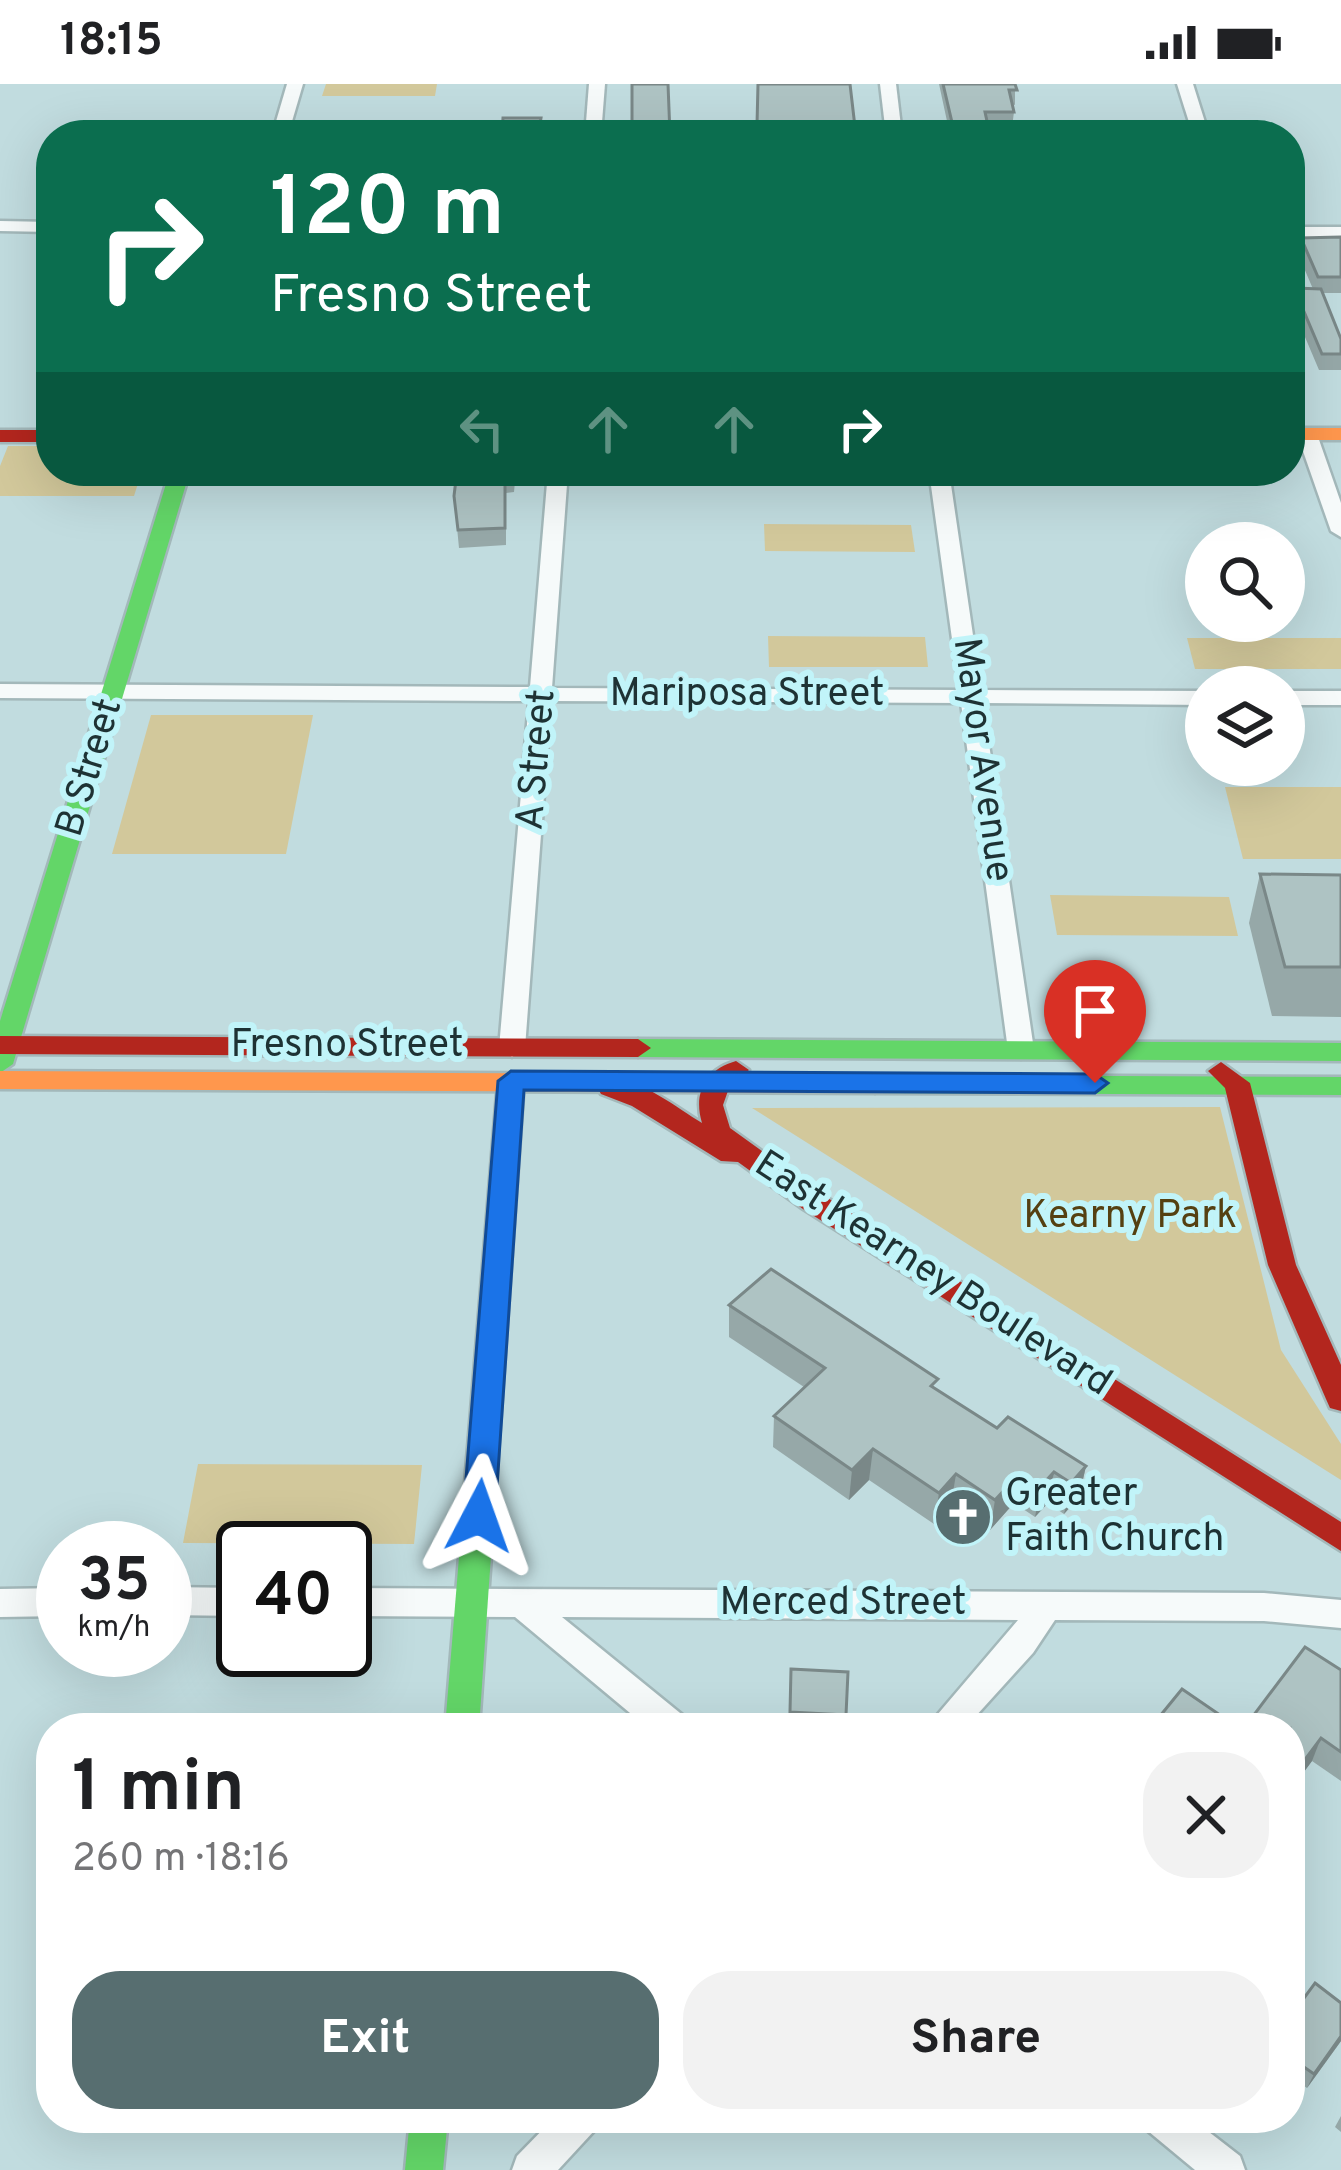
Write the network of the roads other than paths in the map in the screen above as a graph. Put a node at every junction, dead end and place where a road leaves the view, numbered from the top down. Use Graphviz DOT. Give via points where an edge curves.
graph roads {
  1 [pos="295,84"];
  2 [pos="596,84"];
  3 [pos="888,84"];
  4 [pos="1185,84"];
  5 [pos="284,120"];
  6 [pos="593,120"];
  7 [pos="892,120"];
  8 [pos="1196,120"];
  9 [pos="0,226"];
  10 [pos="36,227"];
  11 [pos="1305,232"];
  12 [pos="1341,232"];
  13 [pos="0,422"];
  14 [pos="36,422"];
  15 [pos="1305,434"];
  16 [pos="1341,434"];
  17 [pos="0,436"];
  18 [pos="36,436"];
  19 [pos="1305,448"];
  20 [pos="175,486"];
  21 [pos="557,486"];
  22 [pos="941,486"];
  23 [pos="1341,530"];
  24 [pos="0,691"];
  25 [pos="115,692"];
  26 [pos="544,694"];
  27 [pos="973,696"];
  28 [pos="1185,698"];
  29 [pos="1305,698"];
  30 [pos="1341,698"];
  31 [pos="512,1048"];
  32 [pos="889,1049"];
  33 [pos="1022,1050"];
  34 [pos="1185,1050"];
  35 [pos="2,1052"];
  36 [pos="1341,1052"];
  37 [pos="0,1080"];
  38 [pos="511,1081"];
  39 [pos="590,1081"];
  40 [pos="717,1083"];
  41 [pos="1237,1083"];
  42 [pos="1341,1086"];
  43 [pos="813,1202"];
  44 [pos="1341,1400"];
  45 [pos="1341,1538"];
  46 [pos="36,1602"];
  47 [pos="372,1602"];
  48 [pos="473,1602"];
  49 [pos="520,1602"];
  50 [pos="0,1603"];
  51 [pos="1046,1606"];
  52 [pos="1341,1613"];
  53 [pos="463,1713"];
  54 [pos="655,1713"];
  55 [pos="957,1713"];
  56 [pos="428,2133"];
  57 [pos="567,2133"];
  58 [pos="1180,2133"];
  59 [pos="424,2170"];
  60 [pos="531,2170"];
  61 [pos="1226,2170"];
  1 -- 5 [label="street"];
  2 -- 6 [label="street"];
  3 -- 7 [label="street"];
  4 -- 8 [label="street"];
  9 -- 10 [label="street"];
  11 -- 12 [label="street"];
  13 -- 14 [label="main road"];
  15 -- 16 [label="main road"];
  17 -- 18 [label="main road"];
  19 -- 23 [label="street"];
  20 -- 25 [label="main road, B Street"];
  21 -- 26 [label="street, A Street"];
  22 -- 27 [label="street, Mayor Avenue"];
  24 -- 25 [label="street, Mariposa Street"];
  25 -- 26 [label="street, Mariposa Street"];
  25 -- 35 [label="main road, B Street"];
  26 -- 27 [label="street, Mariposa Street"];
  26 -- 31 [label="street, A Street"];
  27 -- 28 [label="street, Mariposa Street"];
  27 -- 33 [label="street, Mayor Avenue"];
  29 -- 30 [label="street"];
  31 -- 32 [label="main road, Fresno Street"];
  31 -- 35 [label="main road, Fresno Street"];
  32 -- 33 [label="main road, Fresno Street"];
  32 -- 40 [label="main road" via="750,1065"];
  33 -- 34 [label="main road, Fresno Street"];
  34 -- 36 [label="main road, Fresno Street"];
  34 -- 41 [label="main road"];
  37 -- 38 [label="main road, Fresno Street"];
  38 -- 39 [label="main road, Fresno Street"];
  38 -- 48 [label="main road"];
  39 -- 40 [label="main road, Fresno Street"];
  39 -- 43 [label="main road" via="641,1099"];
  40 -- 41 [label="main road, Fresno Street"];
  40 -- 43 [label="main road, East Kearney Boulevard" via="710,1105 718,1133"];
  41 -- 42 [label="main road, Fresno Street"];
  41 -- 44 [label="main road" via="1282,1265"];
  43 -- 45 [label="main road, East Kearney Boulevard"];
  46 -- 50 [label="street"];
  47 -- 48 [label="street, Merced Street"];
  48 -- 49 [label="street, Merced Street"];
  48 -- 53 [label="main road"];
  49 -- 51 [label="street, Merced Street"];
  49 -- 54 [label="street"];
  51 -- 52 [label="street, Merced Street"];
  51 -- 55 [label="street"];
  56 -- 59 [label="main road"];
  57 -- 60 [label="street"];
  58 -- 61 [label="street"];
}
